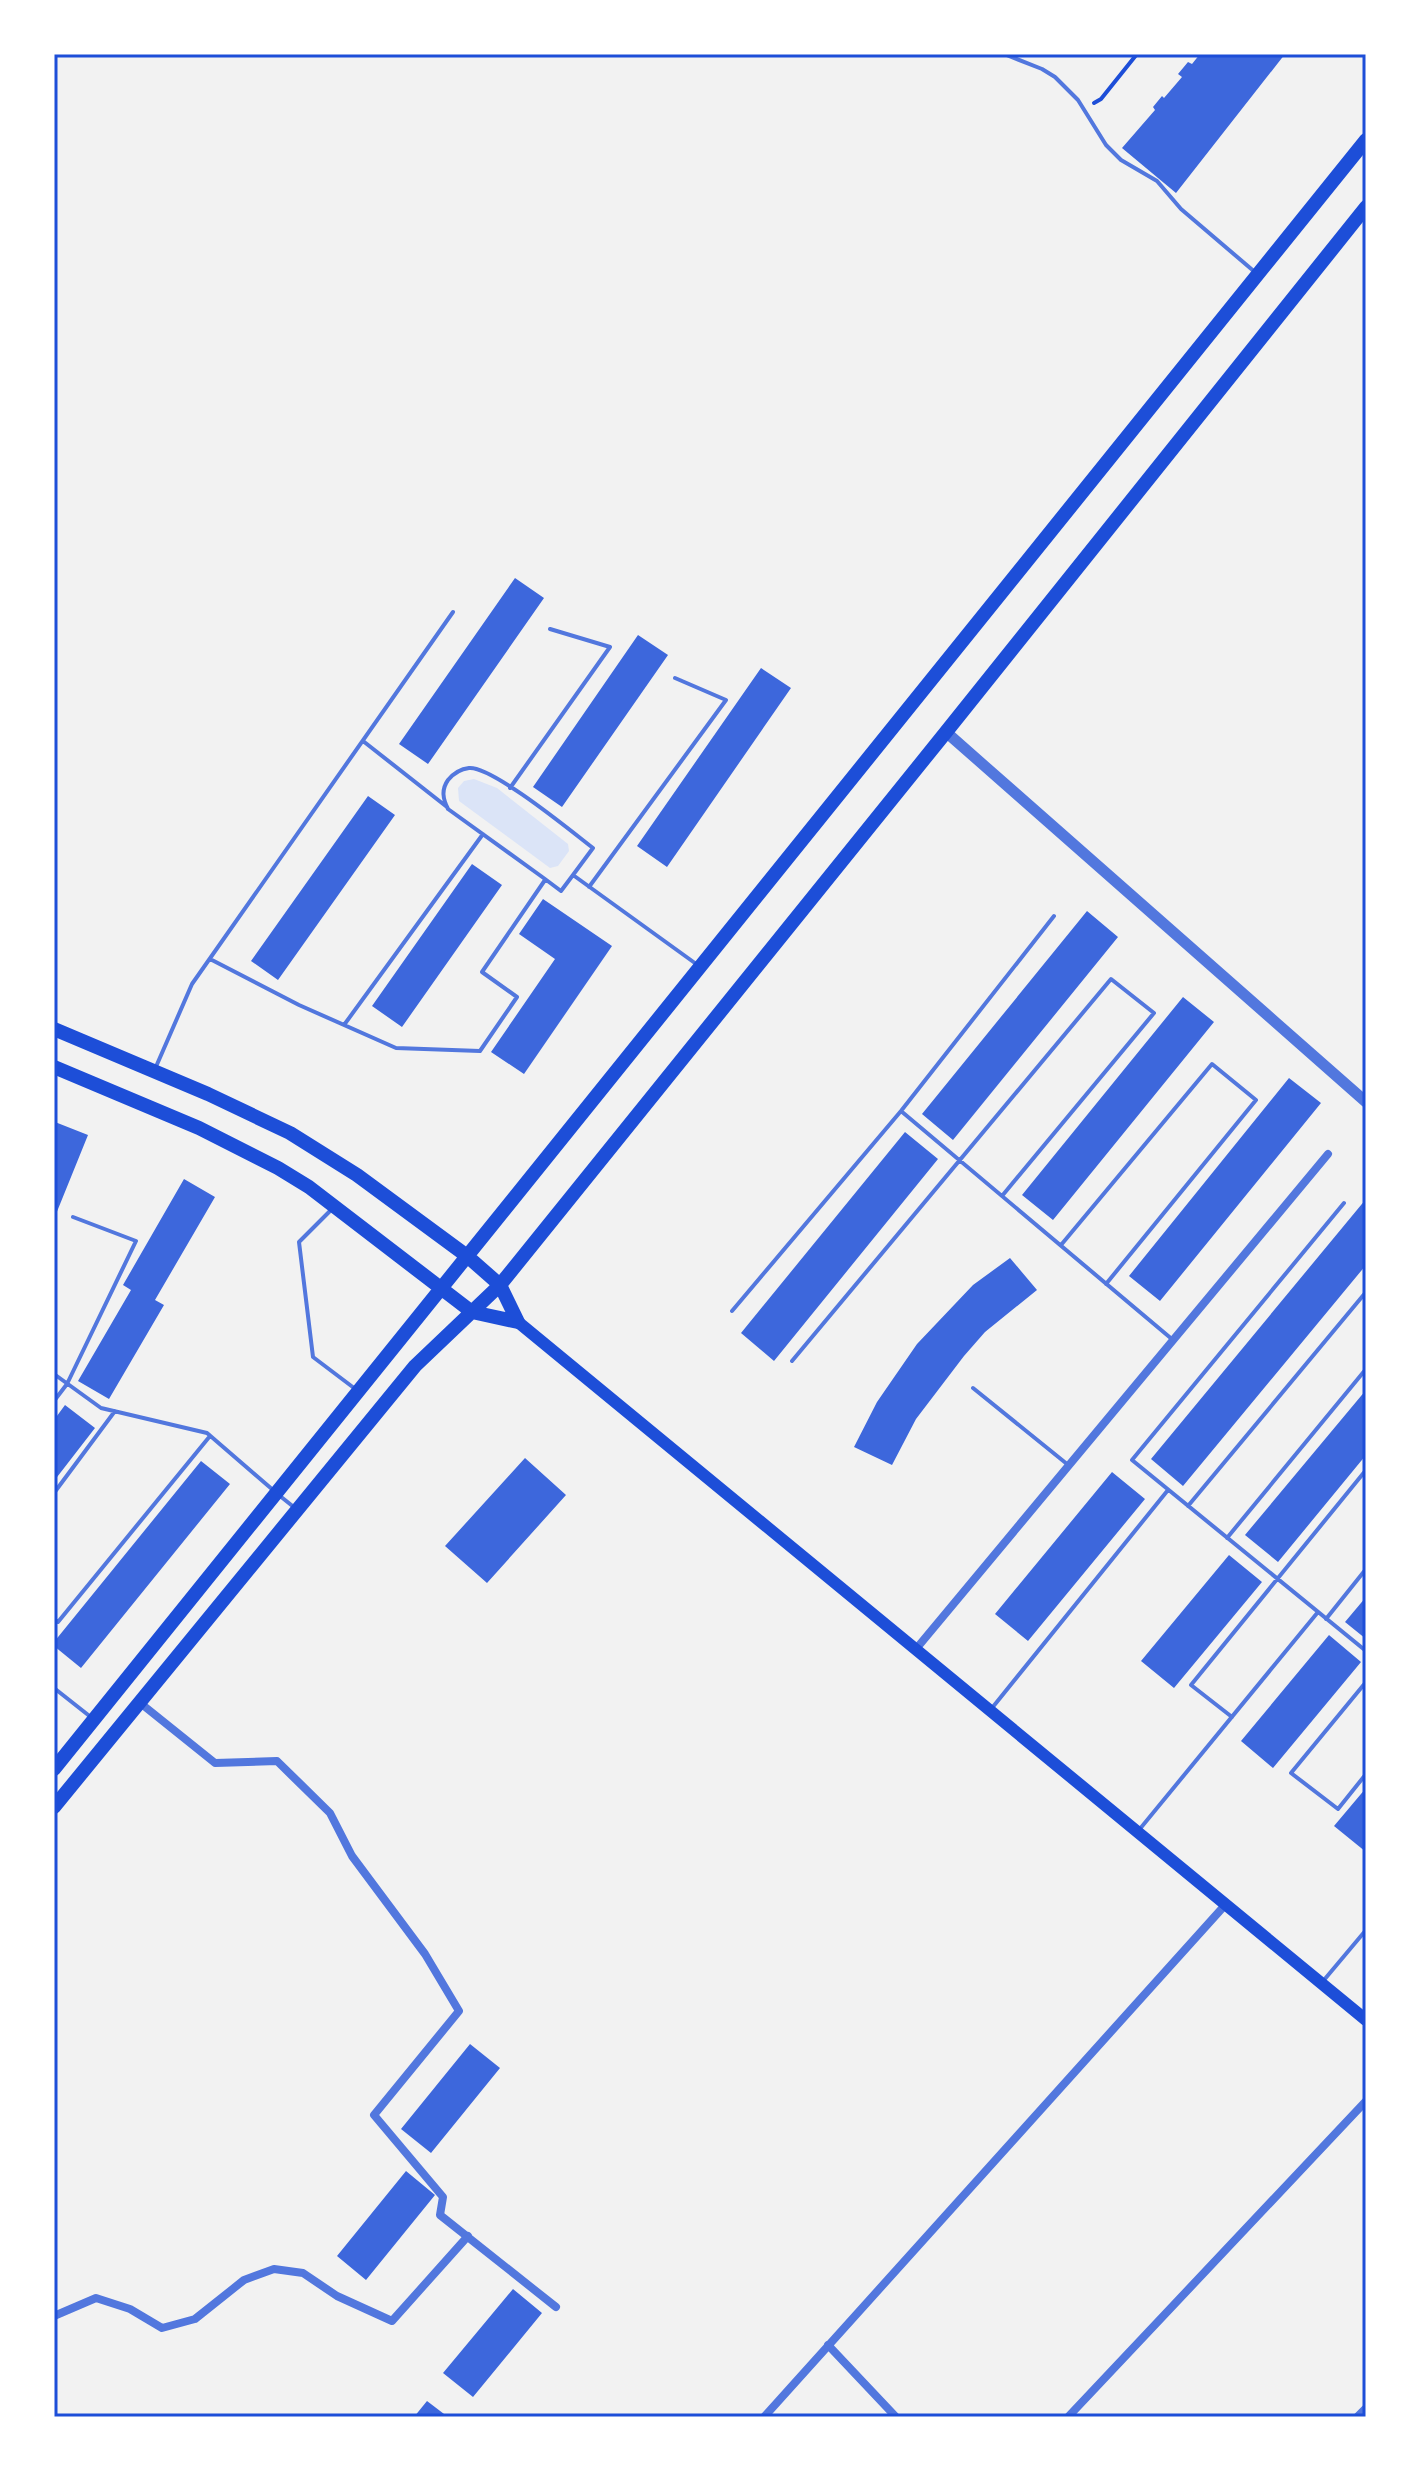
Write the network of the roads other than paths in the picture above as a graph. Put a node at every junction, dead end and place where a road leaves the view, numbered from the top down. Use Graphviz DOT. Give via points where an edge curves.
graph roads {
  1 [pos="1004,54"];
  2 [pos="1366,140"];
  3 [pos="1366,207"];
  4 [pos="1258,274"];
  5 [pos="453,612"];
  6 [pos="550,629"];
  7 [pos="675,678"];
  8 [pos="946,732"];
  9 [pos="363,741"];
  10 [pos="510,788"];
  11 [pos="448,809"];
  12 [pos="483,834"];
  13 [pos="573,875"];
  14 [pos="545,879"];
  15 [pos="589,887"];
  16 [pos="1054,916"];
  17 [pos="210,959"];
  18 [pos="700,968"];
  19 [pos="344,1025"];
  20 [pos="54,1029"];
  21 [pos="54,1067"];
  22 [pos="154,1072"];
  23 [pos="1366,1102"];
  24 [pos="901,1111"];
  25 [pos="1328,1154"];
  26 [pos="959,1160"];
  27 [pos="1002,1196"];
  28 [pos="1344,1203"];
  29 [pos="335,1206"];
  30 [pos="73,1217"];
  31 [pos="1061,1245"];
  32 [pos="467,1256"];
  33 [pos="1106,1284"];
  34 [pos="500,1285"];
  35 [pos="442,1288"];
  36 [pos="1366,1292"];
  37 [pos="732,1311"];
  38 [pos="472,1312"];
  39 [pos="518,1322"];
  40 [pos="1173,1340"];
  41 [pos="792,1361"];
  42 [pos="1366,1369"];
  43 [pos="54,1374"];
  44 [pos="67,1384"];
  45 [pos="973,1388"];
  46 [pos="358,1391"];
  47 [pos="54,1401"];
  48 [pos="115,1411"];
  49 [pos="211,1436"];
  50 [pos="1069,1465"];
  51 [pos="1366,1470"];
  52 [pos="1168,1490"];
  53 [pos="54,1493"];
  54 [pos="277,1493"];
  55 [pos="1188,1506"];
  56 [pos="297,1509"];
  57 [pos="1227,1538"];
  58 [pos="1366,1569"];
  59 [pos="1277,1579"];
  60 [pos="1318,1612"];
  61 [pos="54,1619"];
  62 [pos="1326,1619"];
  63 [pos="916,1649"];
  64 [pos="1366,1651"];
  65 [pos="1366,1682"];
  66 [pos="54,1688"];
  67 [pos="139,1702"];
  68 [pos="990,1710"];
  69 [pos="1232,1717"];
  70 [pos="94,1720"];
  71 [pos="59,1751"];
  72 [pos="54,1769"];
  73 [pos="1366,1774"];
  74 [pos="54,1807"];
  75 [pos="1138,1831"];
  76 [pos="1226,1904"];
  77 [pos="1366,1930"];
  78 [pos="1321,1983"];
  79 [pos="1366,2020"];
  80 [pos="1366,2101"];
  81 [pos="468,2236"];
  82 [pos="556,2307"];
  83 [pos="54,2316"];
  84 [pos="828,2345"];
  85 [pos="1366,2408"];
  86 [pos="764,2417"];
  87 [pos="896,2417"];
  88 [pos="1068,2417"];
  89 [pos="1357,2417"];
  1 -- 4 [label="lane" via="1055,77 1121,160 1157,181 1181,209"];
  2 -- 4 [label="main road"];
  3 -- 8 [label="main road"];
  4 -- 18 [label="main road"];
  5 -- 9 [label="lane"];
  6 -- 10 [label="lane" via="610,647"];
  7 -- 15 [label="lane" via="726,700"];
  8 -- 23 [label="street"];
  8 -- 34 [label="main road"];
  9 -- 11 [label="lane"];
  9 -- 17 [label="lane"];
  10 -- 11 [label="lane" via="485,771 469,768 454,773 445,784"];
  10 -- 13 [label="lane" via="593,848"];
  11 -- 12 [label="lane"];
  12 -- 14 [label="lane"];
  12 -- 19 [label="lane"];
  13 -- 14 [label="lane" via="561,891"];
  13 -- 15 [label="lane"];
  14 -- 19 [label="lane" via="482,972 517,997 480,1051 396,1048"];
  15 -- 18 [label="lane"];
  16 -- 24 [label="lane"];
  17 -- 19 [label="lane"];
  17 -- 22 [label="lane" via="192,984"];
  18 -- 32 [label="main road"];
  20 -- 22 [label="main road"];
  21 -- 29 [label="main road" via="234,1144"];
  22 -- 32 [label="main road" via="290,1133"];
  24 -- 26 [label="lane"];
  24 -- 37 [label="lane"];
  25 -- 40 [label="street"];
  26 -- 27 [label="lane"];
  26 -- 27 [label="lane" via="1111,979 1154,1013"];
  26 -- 41 [label="lane"];
  27 -- 31 [label="lane"];
  28 -- 52 [label="lane" via="1132,1460"];
  29 -- 35 [label="main road"];
  29 -- 46 [label="lane" via="299,1242 313,1357"];
  30 -- 44 [label="lane" via="136,1241"];
  31 -- 33 [label="lane"];
  31 -- 33 [label="lane" via="1212,1064 1256,1100"];
  32 -- 34 [label="main road"];
  32 -- 35 [label="main road"];
  33 -- 40 [label="lane"];
  34 -- 38 [label="main road"];
  34 -- 39 [label="main road"];
  35 -- 38 [label="main road"];
  35 -- 46 [label="main road"];
  36 -- 55 [label="lane"];
  38 -- 39 [label="main road"];
  38 -- 56 [label="main road" via="415,1366"];
  39 -- 63 [label="main road"];
  40 -- 50 [label="street"];
  42 -- 57 [label="lane"];
  43 -- 44 [label="lane"];
  44 -- 47 [label="lane"];
  44 -- 48 [label="lane" via="101,1408"];
  45 -- 50 [label="lane"];
  46 -- 54 [label="main road"];
  48 -- 49 [label="lane"];
  48 -- 53 [label="lane"];
  49 -- 54 [label="lane"];
  49 -- 61 [label="lane" via="58,1622"];
  50 -- 63 [label="street"];
  51 -- 59 [label="lane"];
  52 -- 55 [label="lane"];
  52 -- 68 [label="lane"];
  54 -- 56 [label="lane"];
  54 -- 70 [label="main road"];
  55 -- 57 [label="lane"];
  56 -- 67 [label="main road"];
  57 -- 59 [label="lane"];
  58 -- 62 [label="lane"];
  59 -- 60 [label="lane"];
  59 -- 69 [label="lane" via="1191,1685"];
  60 -- 62 [label="lane"];
  60 -- 69 [label="lane"];
  62 -- 64 [label="lane"];
  63 -- 68 [label="main road"];
  65 -- 73 [label="lane" via="1291,1773 1338,1809"];
  66 -- 70 [label="lane"];
  67 -- 74 [label="main road"];
  67 -- 81 [label="street" via="215,1763 277,1761 330,1813 352,1856 425,1954 459,2011 374,2115 443,2197 440,2215"];
  68 -- 75 [label="main road"];
  69 -- 75 [label="lane"];
  70 -- 71 [label="main road"];
  71 -- 72 [label="main road"];
  75 -- 76 [label="main road"];
  76 -- 78 [label="main road"];
  76 -- 84 [label="street"];
  77 -- 78 [label="lane"];
  78 -- 79 [label="main road"];
  80 -- 88 [label="street"];
  81 -- 82 [label="street"];
  81 -- 83 [label="street" via="392,2321 337,2296 303,2273 274,2269 244,2280 195,2319 162,2328 130,2309 96,2298"];
  84 -- 86 [label="street"];
  84 -- 87 [label="street"];
  85 -- 89 [label="street"];
}
